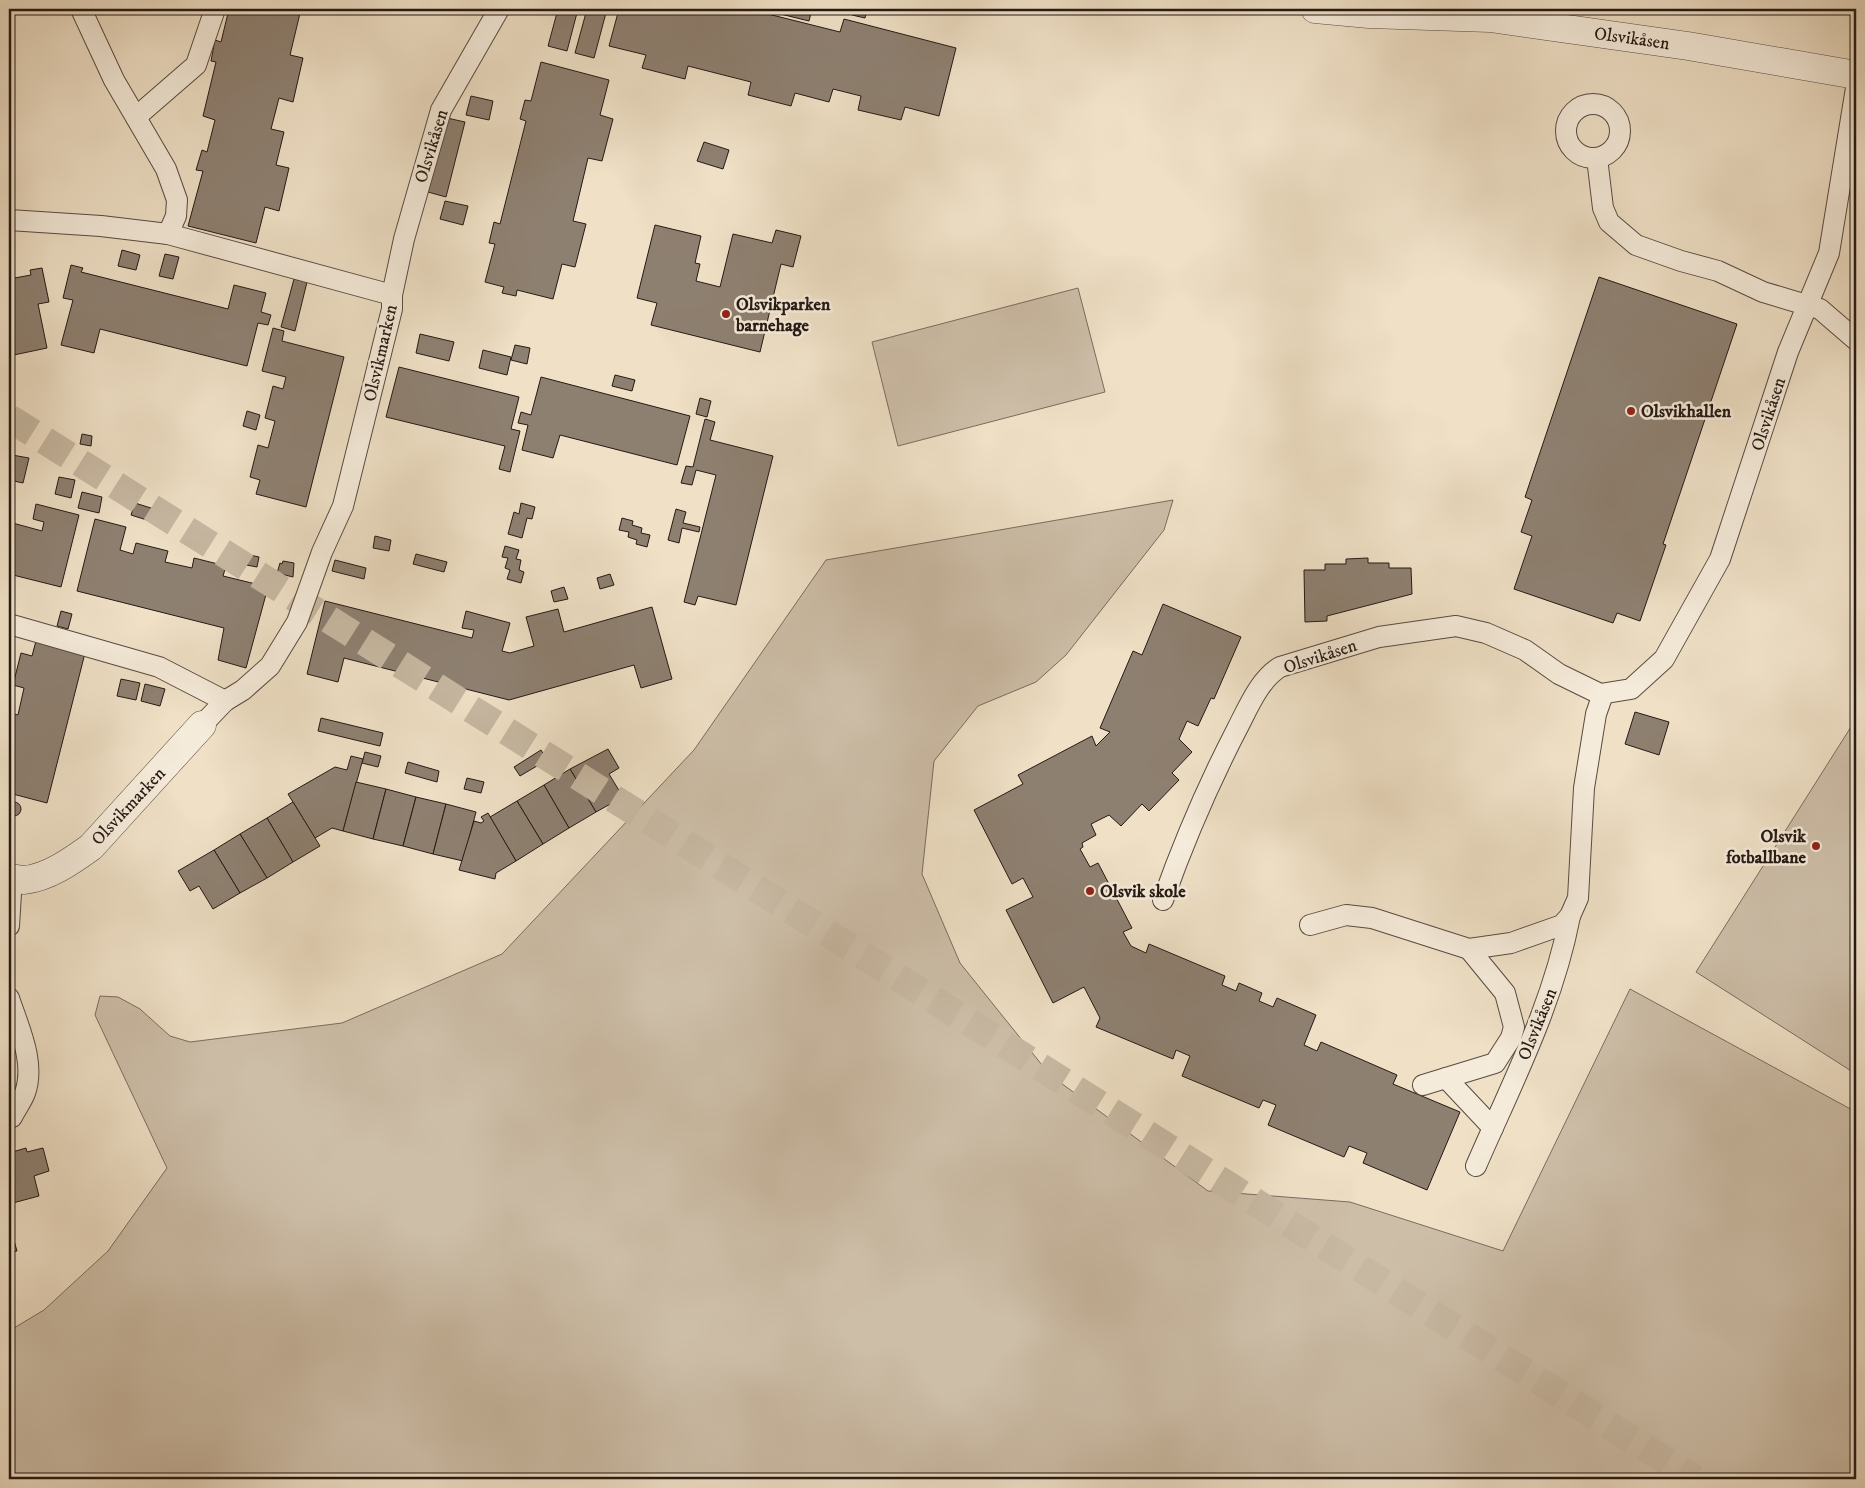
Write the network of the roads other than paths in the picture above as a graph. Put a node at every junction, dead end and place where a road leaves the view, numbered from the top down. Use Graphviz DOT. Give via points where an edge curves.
graph roads {
  1 [pos="82,9"];
  2 [pos="215,9"];
  3 [pos="499,9"];
  4 [pos="1316,9"];
  5 [pos="1856,76"];
  6 [pos="1856,88"];
  7 [pos="136,118"];
  8 [pos="1597,158"];
  9 [pos="9,220"];
  10 [pos="168,234"];
  11 [pos="392,295"];
  12 [pos="1807,305"];
  13 [pos="1856,340"];
  14 [pos="9,624"];
  15 [pos="1604,694"];
  16 [pos="225,701"];
  17 [pos="202,725"];
  18 [pos="10,878"];
  19 [pos="1163,900"];
  20 [pos="1570,916"];
  21 [pos="1310,925"];
  22 [pos="9,926"];
  23 [pos="1469,948"];
  24 [pos="9,998"];
  25 [pos="1446,1078"];
  26 [pos="1423,1085"];
  27 [pos="9,1118"];
  28 [pos="1492,1128"];
  29 [pos="1476,1166"];
  1 -- 7 [label="lane" via="114,80"];
  2 -- 7 [label="lane" via="196,65"];
  3 -- 11 [label="lane, Olsvikåsen" via="441,110 404,239"];
  4 -- 5 [label="street, Olsvikåsen" via="1490,18 1688,46"];
  6 -- 12 [label="lane, Olsvikåsen" via="1829,253"];
  7 -- 10 [label="lane" via="166,169 177,200 176,216"];
  8 -- 12 [label="lane" via="1603,208 1609,222 1636,245 1718,271 1763,292"];
  9 -- 10 [label="lane, Olsvikmarken"];
  10 -- 11 [label="lane, Olsvikmarken"];
  11 -- 16 [label="lane, Olsvikmarken" via="392,308 343,506 322,552 297,622 270,666"];
  12 -- 13 [label="lane" via="1820,309"];
  12 -- 15 [label="lane, Olsvikåsen" via="1788,352 1720,559 1664,659 1631,689"];
  14 -- 16 [label="lane" via="159,667"];
  15 -- 19 [label="lane, Olsvikåsen" via="1559,674 1525,650 1486,633 1456,626 1379,637 1280,667 1273,671 1255,695 1212,777 1183,843"];
  15 -- 20 [label="lane, Olsvikåsen" via="1596,714 1584,788 1578,898"];
  16 -- 17 [label="lane, Olsvikmarken"];
  17 -- 18 [label="street, Olsvikmarken" via="91,847 42,876 24,880"];
  18 -- 22 [label="lane, Olsvikmarken"];
  20 -- 23 [label="lane" via="1562,925 1511,943"];
  20 -- 28 [label="lane, Olsvikåsen" via="1550,996"];
  21 -- 23 [label="lane" via="1346,915 1372,918"];
  23 -- 25 [label="lane, Olsvikåsen" via="1505,993 1514,1027 1495,1063"];
  24 -- 27 [label="lane" via="27,1055 28,1072 26,1092"];
  25 -- 26 [label="lane, Olsvikåsen"];
  25 -- 28 [label="lane"];
  28 -- 29 [label="lane, Olsvikåsen"];
}
